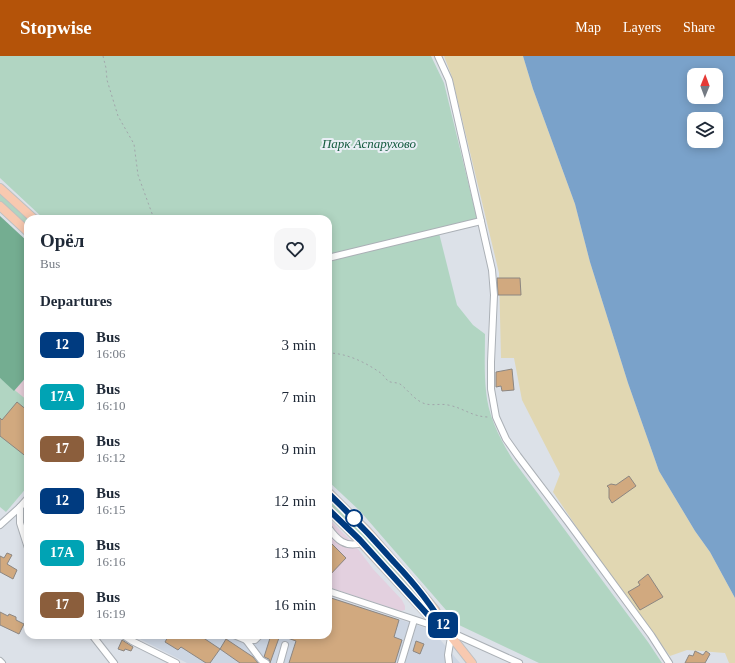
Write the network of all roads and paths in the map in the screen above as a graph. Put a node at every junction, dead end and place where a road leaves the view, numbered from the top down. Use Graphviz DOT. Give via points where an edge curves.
graph roads {
  1 [pos="103,56"];
  2 [pos="438,56"];
  3 [pos="0,188"];
  4 [pos="0,206"];
  5 [pos="30,215"];
  6 [pos="153,215"];
  7 [pos="481,222"];
  8 [pos="24,228"];
  9 [pos="332,257"];
  10 [pos="332,353"];
  11 [pos="496,417"];
  12 [pos="332,496"];
  13 [pos="24,502"];
  14 [pos="20,507"];
  15 [pos="332,513"];
  16 [pos="0,525"];
  17 [pos="332,532"];
  18 [pos="24,536"];
  19 [pos="362,543"];
  20 [pos="332,592"];
  21 [pos="414,620"];
  22 [pos="446,630"];
  23 [pos="452,637"];
  24 [pos="95,639"];
  25 [pos="129,639"];
  26 [pos="256,639"];
  27 [pos="246,640"];
  28 [pos="286,644"];
  29 [pos="0,661"];
  30 [pos="2,663"];
  31 [pos="114,663"];
  32 [pos="176,663"];
  33 [pos="266,663"];
  34 [pos="280,663"];
  35 [pos="401,663"];
  36 [pos="449,663"];
  37 [pos="472,663"];
  38 [pos="519,663"];
  39 [pos="669,663"];
  1 -- 6 [label="path" via="118,116 134,144 138,175"];
  2 -- 7 [label="street" via="449,80"];
  3 -- 5 [label="main road"];
  4 -- 8 [label="main road"];
  7 -- 9 [label="street"];
  7 -- 11 [label="street" via="492,270 494,294 491,389"];
  10 -- 11 [label="path" via="364,363 389,382 399,384 425,404 448,404 472,415"];
  11 -- 39 [label="street" via="518,456"];
  12 -- 22 [label="main road" via="417,588 435,610"];
  13 -- 14 [label="street"];
  14 -- 16 [label="street"];
  14 -- 18 [label="street" via="20,523"];
  15 -- 19 [label="main road"];
  17 -- 19 [label="street" via="344,544"];
  19 -- 22 [label="main road" via="428,615"];
  20 -- 21 [label="street"];
  21 -- 22 [label="street"];
  21 -- 35 [label="street"];
  22 -- 23 [label="main road"];
  22 -- 38 [label="street"];
  23 -- 36 [label="street"];
  23 -- 37 [label="main road"];
  24 -- 31 [label="street"];
  25 -- 32 [label="street"];
  26 -- 27 [label="street"];
  27 -- 33 [label="street"];
  28 -- 34 [label="street"];
  29 -- 30 [label="street"];
}
